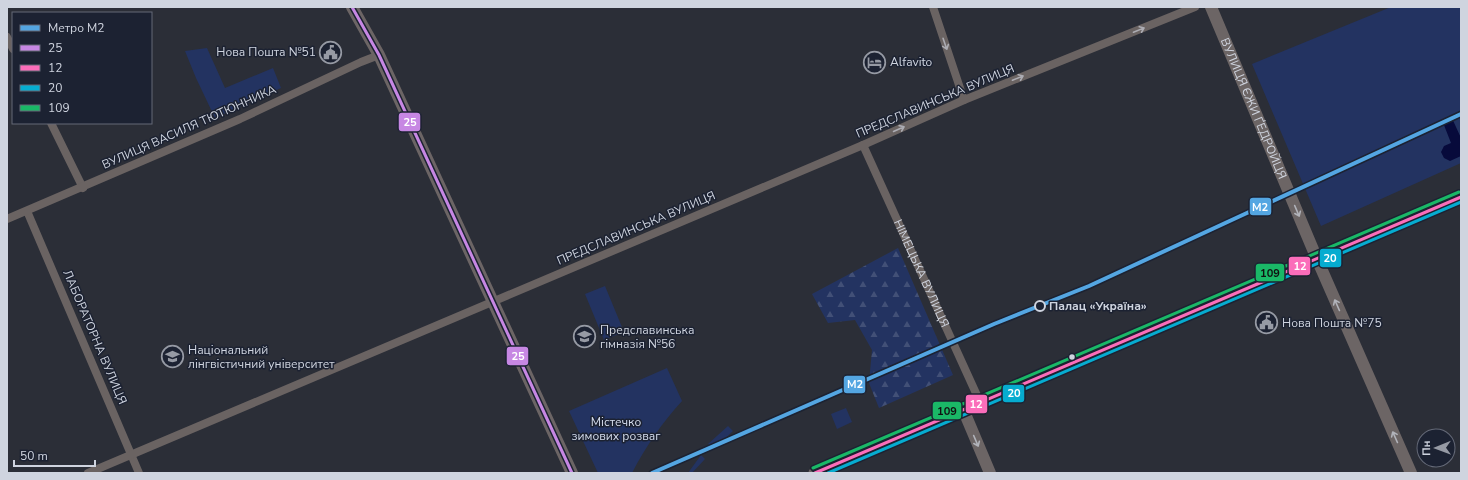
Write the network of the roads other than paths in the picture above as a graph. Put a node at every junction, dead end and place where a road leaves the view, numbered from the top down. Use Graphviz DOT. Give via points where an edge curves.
graph roads {
  1 [pos="352,7"];
  2 [pos="933,7"];
  3 [pos="1195,7"];
  4 [pos="1211,7"];
  5 [pos="7,37"];
  6 [pos="12,47"];
  7 [pos="379,55"];
  8 [pos="964,100"];
  9 [pos="51,124"];
  10 [pos="863,145"];
  11 [pos="83,188"];
  12 [pos="1461,197"];
  13 [pos="27,211"];
  14 [pos="7,220"];
  15 [pos="1317,259"];
  16 [pos="493,302"];
  17 [pos="980,402"];
  18 [pos="963,409"];
  19 [pos="131,454"];
  20 [pos="88,473"];
  21 [pos="139,473"];
  22 [pos="572,473"];
  23 [pos="815,473"];
  24 [pos="990,473"];
  25 [pos="1411,473"];
  1 -- 7 [label="street"];
  2 -- 8 [label="street, one-way"];
  8 -- 3 [label="street, ПРЕДСЛАВИНСЬКА ВУЛИЦЯ, one-way"];
  4 -- 15 [label="street, ВУЛИЦЯ ЄЖИ ҐЕДРОЙЦЯ, one-way"];
  5 -- 6 [label="street"];
  7 -- 11 [label="street, ВУЛИЦЯ ВАСИЛЯ ТЮТЮННИКА"];
  7 -- 16 [label="street"];
  10 -- 8 [label="street, ПРЕДСЛАВИНСЬКА ВУЛИЦЯ, one-way"];
  9 -- 11 [label="street"];
  10 -- 16 [label="street, ПРЕДСЛАВИНСЬКА ВУЛИЦЯ"];
  10 -- 17 [label="street, НІМЕЦЬКА ВУЛИЦЯ"];
  11 -- 13 [label="street, ВУЛИЦЯ ВАСИЛЯ ТЮТЮННИКА"];
  12 -- 15 [label="main road"];
  13 -- 14 [label="street, ВУЛИЦЯ ВАСИЛЯ ТЮТЮННИКА"];
  13 -- 19 [label="street, ЛАБОРАТОРНА ВУЛИЦЯ"];
  15 -- 17 [label="main road"];
  25 -- 15 [label="street, ВУЛИЦЯ ЄЖИ ҐЕДРОЙЦЯ, one-way"];
  16 -- 19 [label="street, ПРЕДСЛАВИНСЬКА ВУЛИЦЯ"];
  16 -- 22 [label="street"];
  17 -- 18 [label="main road"];
  18 -- 23 [label="main road"];
  18 -- 24 [label="street, one-way"];
  19 -- 20 [label="street, ПРЕДСЛАВИНСЬКА ВУЛИЦЯ"];
  19 -- 21 [label="street, ЛАБОРАТОРНА ВУЛИЦЯ"];
}
